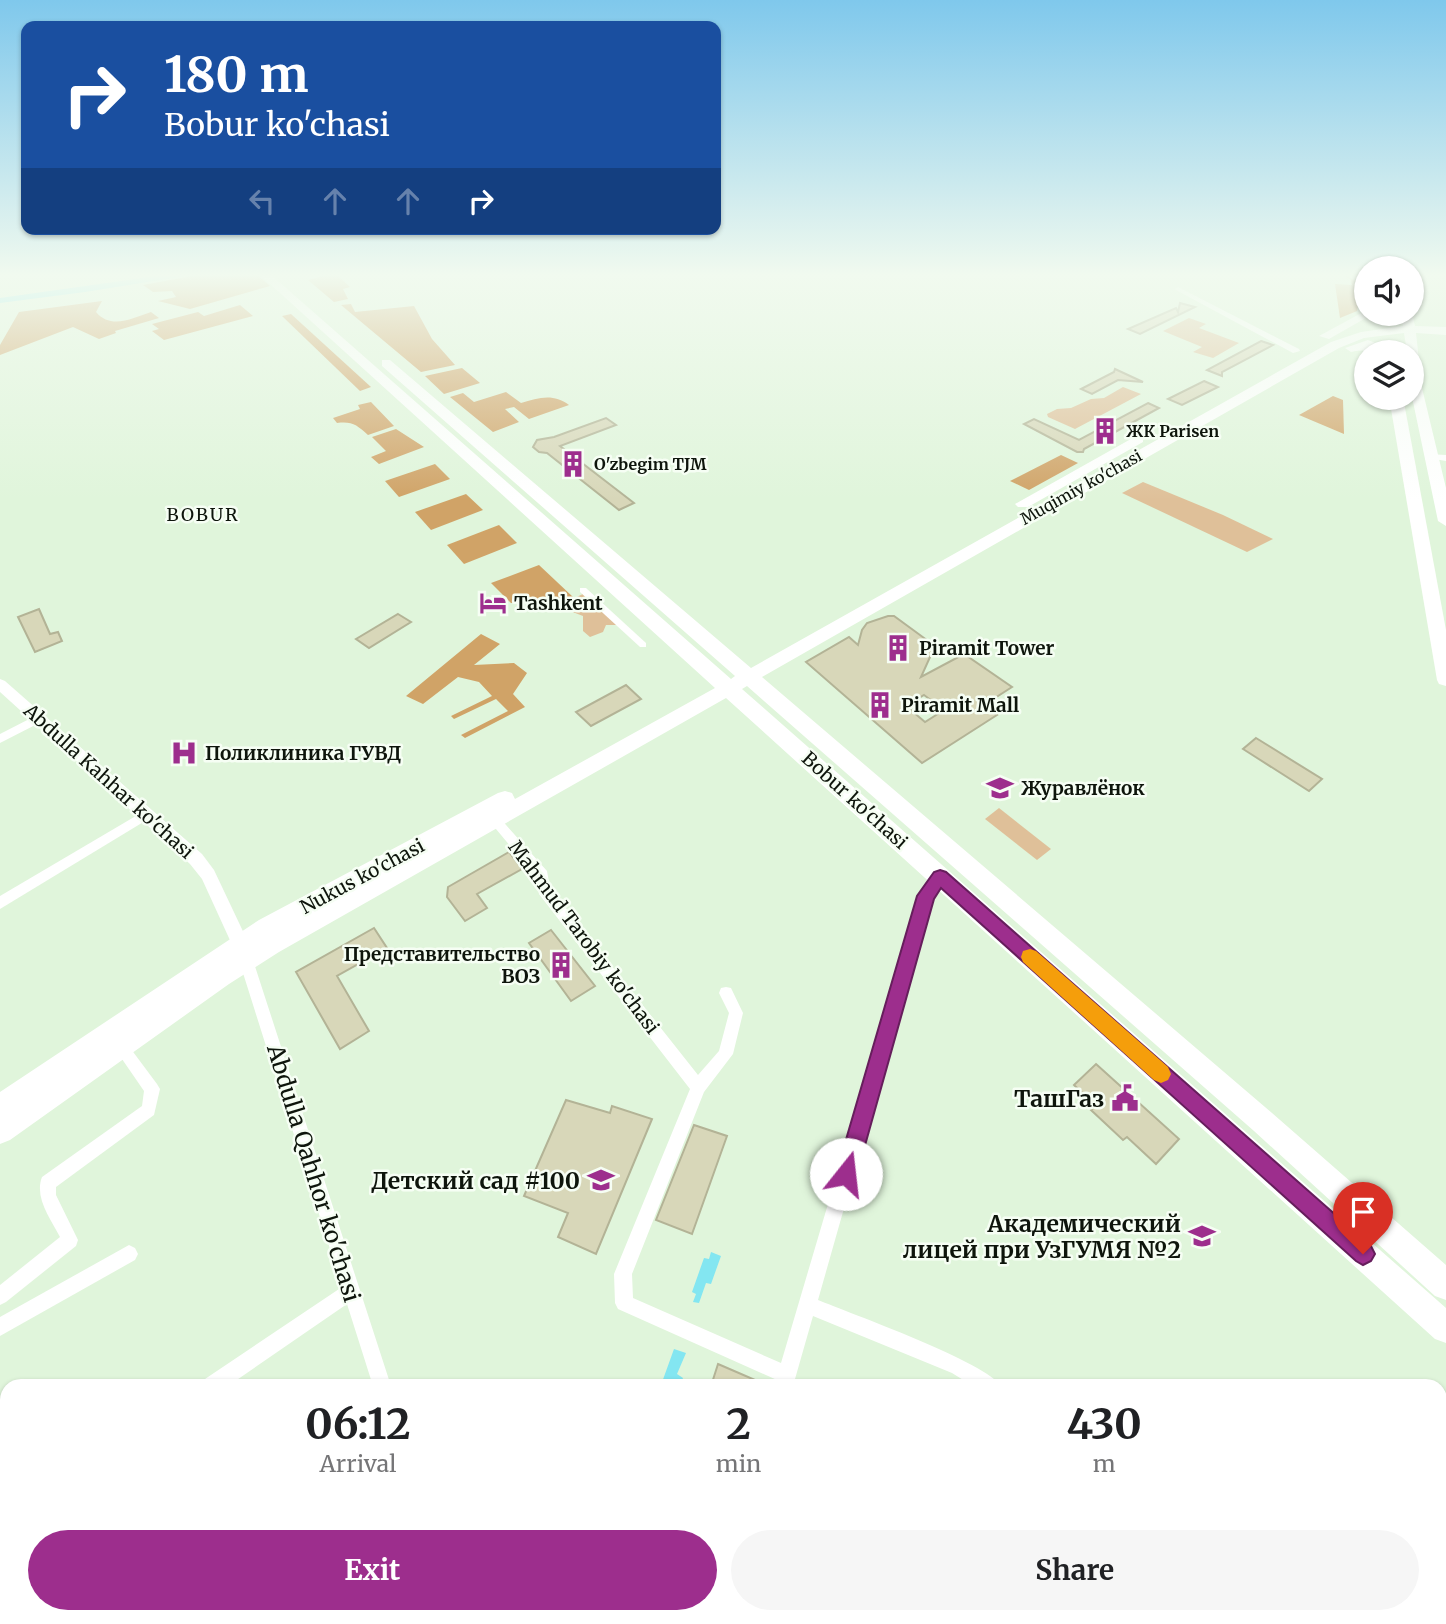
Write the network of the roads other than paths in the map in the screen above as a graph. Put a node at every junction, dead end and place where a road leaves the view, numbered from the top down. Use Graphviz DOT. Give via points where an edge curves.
graph roads {
  1 [pos="349,349"];
  2 [pos="370,349"];
  3 [pos="1292,349"];
  4 [pos="1300,349"];
  5 [pos="1330,349"];
  6 [pos="1332,349"];
  7 [pos="1353,349"];
  8 [pos="1296,351"];
  9 [pos="1338,355"];
  10 [pos="1398,410"];
  11 [pos="1423,410"];
  12 [pos="1174,419"];
  13 [pos="1150,432"];
  14 [pos="1439,457"];
  15 [pos="525,483"];
  16 [pos="507,489"];
  17 [pos="1446,521"];
  18 [pos="965,547"];
  19 [pos="583,590"];
  20 [pos="643,645"];
  21 [pos="735,678"];
  22 [pos="1446,680"];
  23 [pos="0,684"];
  24 [pos="39,718"];
  25 [pos="0,739"];
  26 [pos="146,815"];
  27 [pos="495,820"];
  28 [pos="918,823"];
  29 [pos="897,838"];
  30 [pos="940,877"];
  31 [pos="0,903"];
  32 [pos="244,952"];
  33 [pos="726,993"];
  34 [pos="120,1046"];
  35 [pos="698,1087"];
  36 [pos="0,1108"];
  37 [pos="0,1130"];
  38 [pos="129,1254"];
  39 [pos="1443,1281"];
  40 [pos="351,1291"];
  41 [pos="0,1296"];
  42 [pos="808,1305"];
  43 [pos="0,1327"];
  44 [pos="1446,1328"];
  45 [pos="222,1379"];
  46 [pos="380,1379"];
  47 [pos="782,1379"];
  48 [pos="787,1379"];
  49 [pos="979,1379"];
  1 -- 16 [label="main road, Bobur ko'chasi"];
  2 -- 15 [label="main road, Bobur ko'chasi"];
  3 -- 8 [label="street"];
  4 -- 8 [label="main road"];
  5 -- 18 [label="main road, Muqimiy ko'chasi"];
  6 -- 9 [label="main road"];
  7 -- 9 [label="main road"];
  8 -- 12 [label="main road"];
  9 -- 18 [label="main road" via="1076,500"];
  10 -- 22 [label="main road"];
  11 -- 14 [label="main road"];
  13 -- 18 [label="main road" via="1052,486"];
  14 -- 17 [label="main road"];
  15 -- 16 [label="main road" via="519,489"];
  15 -- 21 [label="main road, Bobur ko'chasi"];
  16 -- 21 [label="main road, Bobur ko'chasi"];
  18 -- 21 [label="main road, Muqimiy ko'chasi"];
  19 -- 20 [label="street"];
  21 -- 27 [label="main road, Nukus ko'chasi"];
  21 -- 28 [label="main road, Bobur ko'chasi"];
  21 -- 29 [label="main road, Bobur ko'chasi"];
  21 -- 32 [label="main road, Nukus ko'chasi"];
  23 -- 24 [label="street, Abdulla Kahhar ko'chasi"];
  24 -- 25 [label="street"];
  24 -- 26 [label="street, Abdulla Kahhar ko'chasi"];
  26 -- 31 [label="street"];
  26 -- 32 [label="street, Abdulla Kahhar ko'chasi" via="202,867"];
  27 -- 32 [label="main road, Nukus ko'chasi"];
  27 -- 35 [label="street, Mahmud Tarobiy ko'chasi" via="542,875 544,890"];
  28 -- 29 [label="main road"];
  28 -- 39 [label="main road, Bobur ko'chasi"];
  29 -- 30 [label="main road, Bobur ko'chasi"];
  30 -- 42 [label="street" via="926,896"];
  30 -- 44 [label="main road, Bobur ko'chasi"];
  32 -- 34 [label="main road, Nukus ko'chasi"];
  32 -- 36 [label="main road, Nukus ko'chasi"];
  32 -- 40 [label="street, Abdulla Qahhor ko'chasi"];
  33 -- 35 [label="street" via="736,1013 726,1054"];
  34 -- 37 [label="main road, Nukus ko'chasi"];
  34 -- 41 [label="street" via="152,1089 149,1110 48,1183 48,1196 70,1240"];
  35 -- 47 [label="street" via="623,1274 624,1303"];
  38 -- 43 [label="street"];
  40 -- 45 [label="street"];
  40 -- 46 [label="street, Abdulla Qahhor ko'chasi"];
  42 -- 48 [label="street"];
  42 -- 49 [label="street"];
}
